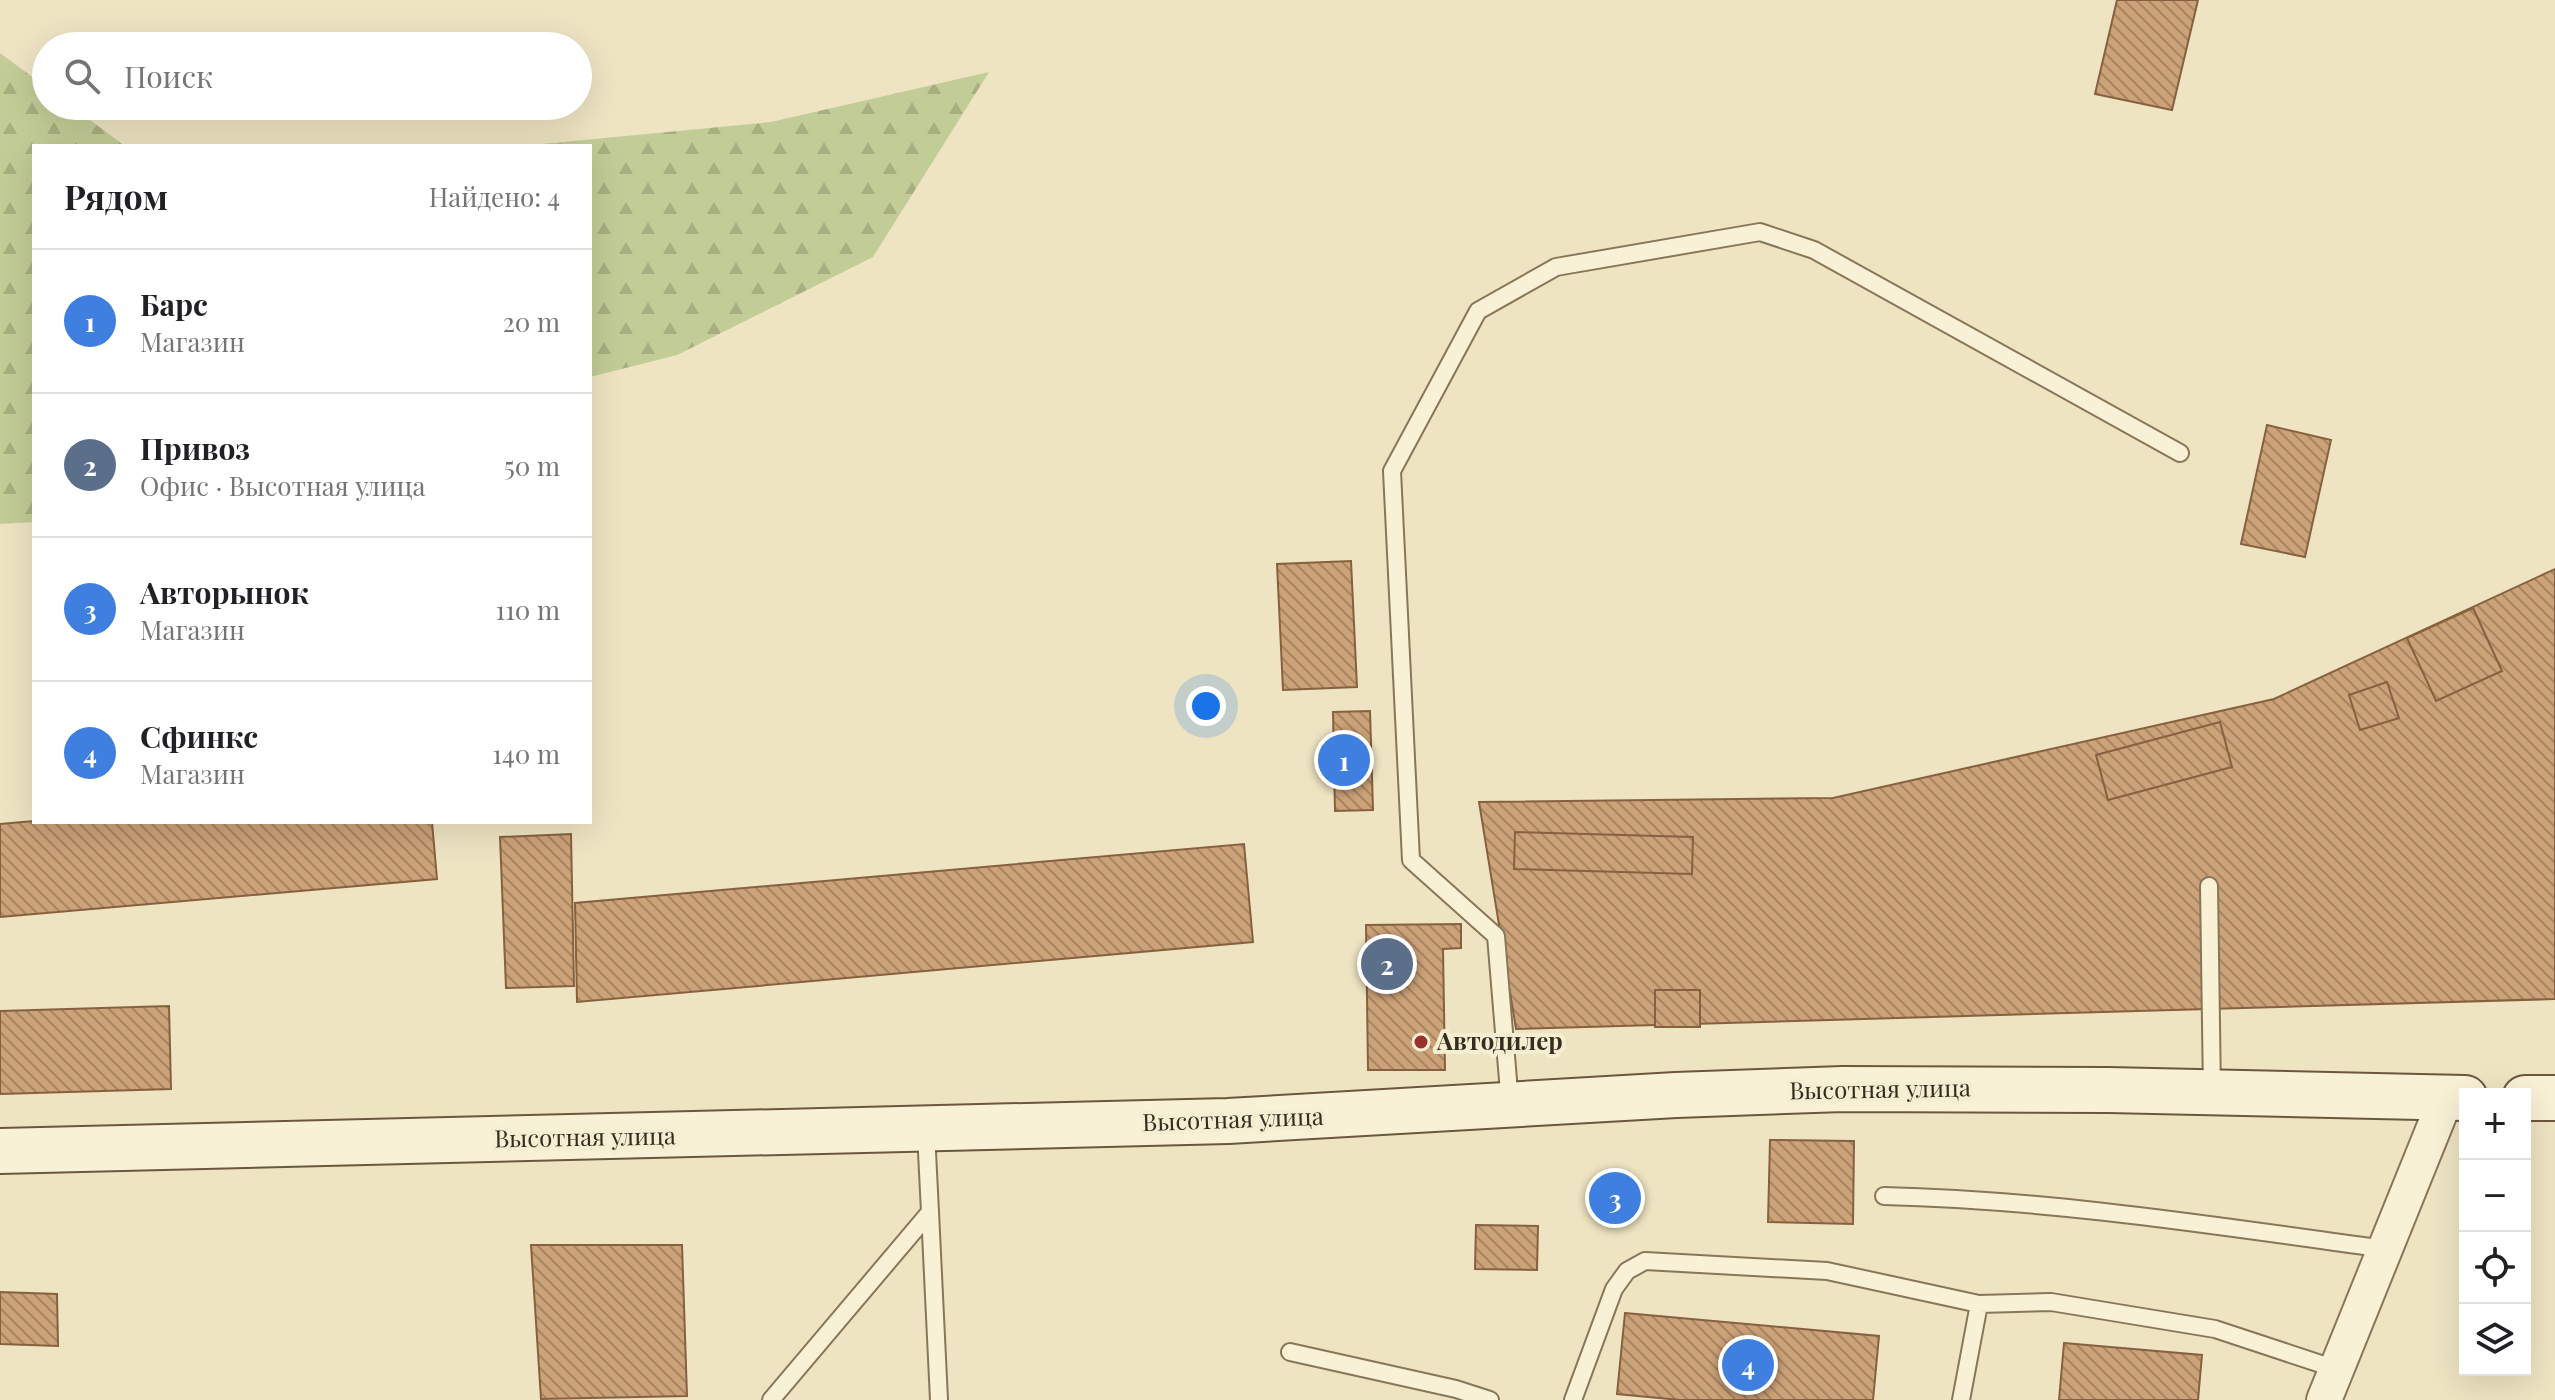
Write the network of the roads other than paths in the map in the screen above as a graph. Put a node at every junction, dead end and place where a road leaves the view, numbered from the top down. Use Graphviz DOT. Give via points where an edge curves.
graph roads {
  1 [pos="2180,453"];
  2 [pos="2209,886"];
  3 [pos="2212,1093"];
  4 [pos="2456,1098"];
  5 [pos="2531,1098"];
  6 [pos="2555,1098"];
  7 [pos="1510,1106"];
  8 [pos="926,1129"];
  9 [pos="0,1151"];
  10 [pos="1884,1196"];
  11 [pos="930,1212"];
  12 [pos="2385,1249"];
  13 [pos="1979,1304"];
  14 [pos="1290,1352"];
  15 [pos="2330,1385"];
  16 [pos="771,1400"];
  17 [pos="939,1400"];
  18 [pos="1490,1400"];
  19 [pos="1573,1400"];
  20 [pos="1961,1400"];
  1 -- 7 [label="lane" via="1814,250 1760,232 1556,267 1478,311 1392,471 1411,860 1496,936"];
  2 -- 3 [label="lane"];
  3 -- 4 [label="street, Высотная улица"];
  3 -- 7 [label="street, Высотная улица" via="1843,1089"];
  4 -- 12 [label="street"];
  5 -- 6 [label="street"];
  7 -- 8 [label="street, Высотная улица"];
  8 -- 9 [label="street, Высотная улица"];
  8 -- 11 [label="lane"];
  10 -- 12 [label="lane" via="1974,1198"];
  11 -- 16 [label="lane"];
  11 -- 17 [label="lane"];
  12 -- 15 [label="street"];
  13 -- 15 [label="lane" via="2051,1302 2215,1329"];
  13 -- 19 [label="lane" via="1827,1271 1645,1261 1627,1271 1614,1289"];
  13 -- 20 [label="lane"];
  14 -- 18 [label="lane"];
}
